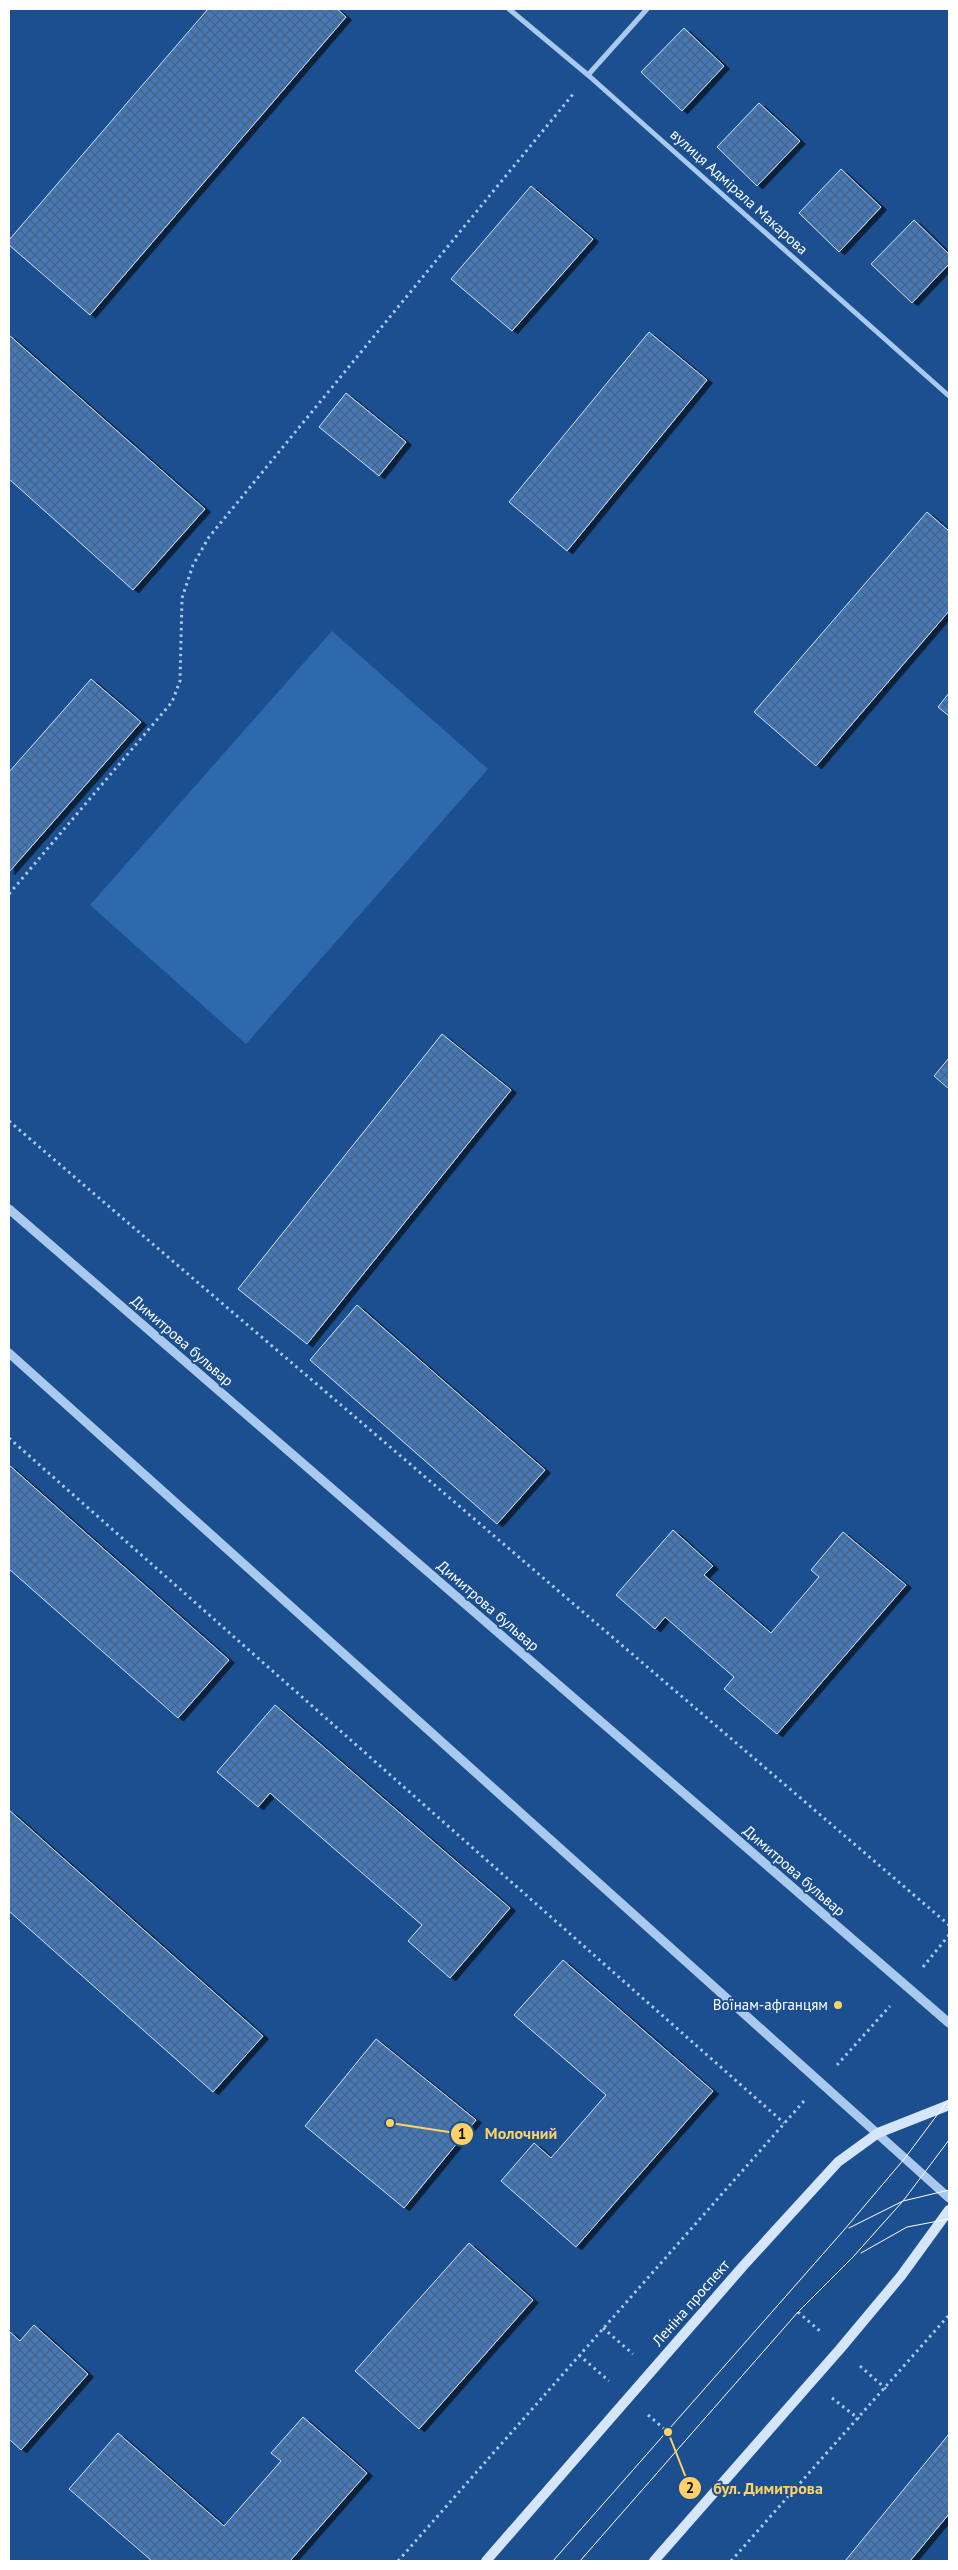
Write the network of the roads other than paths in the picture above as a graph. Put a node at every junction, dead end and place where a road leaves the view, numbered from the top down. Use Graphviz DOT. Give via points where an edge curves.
graph roads {
  1 [pos="509,9"];
  2 [pos="647,9"];
  3 [pos="588,75"];
  4 [pos="949,396"];
  5 [pos="9,1209"];
  6 [pos="9,1353"];
  7 [pos="949,2023"];
  8 [pos="949,2104"];
  9 [pos="878,2133"];
  10 [pos="949,2198"];
  11 [pos="949,2210"];
  12 [pos="486,2561"];
  13 [pos="654,2561"];
  1 -- 3 [label="street, вулиця Адмірала Макарова"];
  2 -- 3 [label="street"];
  3 -- 4 [label="street, вулиця Адмірала Макарова"];
  5 -- 7 [label="street, Димитрова бульвар"];
  6 -- 9 [label="street"];
  8 -- 9 [label="main road, Леніна проспект"];
  9 -- 10 [label="street"];
  9 -- 12 [label="main road, Леніна проспект" via="838,2162 750,2258"];
  11 -- 13 [label="main road" via="901,2276"];
}
